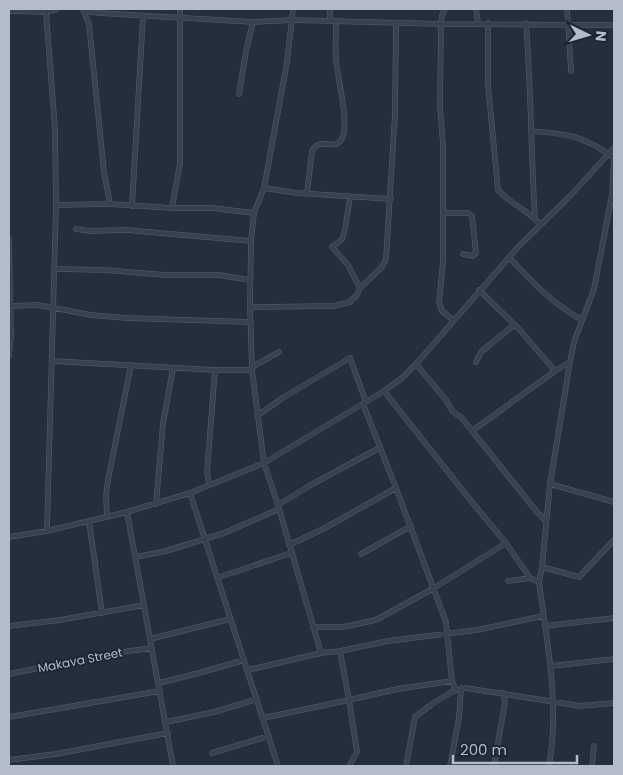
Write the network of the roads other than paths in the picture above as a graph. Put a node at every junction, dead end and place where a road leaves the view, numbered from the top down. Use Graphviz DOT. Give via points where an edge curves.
graph roads {
  1 [pos="58,9"];
  2 [pos="83,9"];
  3 [pos="180,9"];
  4 [pos="293,9"];
  5 [pos="330,9"];
  6 [pos="445,9"];
  7 [pos="476,9"];
  8 [pos="567,9"];
  9 [pos="9,12"];
  10 [pos="46,12"];
  11 [pos="143,17"];
  12 [pos="180,17"];
  13 [pos="292,20"];
  14 [pos="330,21"];
  15 [pos="336,21"];
  16 [pos="254,22"];
  17 [pos="396,23"];
  18 [pos="478,23"];
  19 [pos="488,23"];
  20 [pos="526,23"];
  21 [pos="441,24"];
  22 [pos="614,25"];
  23 [pos="568,26"];
  24 [pos="571,70"];
  25 [pos="239,94"];
  26 [pos="532,131"];
  27 [pos="614,148"];
  28 [pos="609,154"];
  29 [pos="614,158"];
  30 [pos="264,188"];
  31 [pos="307,193"];
  32 [pos="350,197"];
  33 [pos="391,198"];
  34 [pos="110,204"];
  35 [pos="56,205"];
  36 [pos="132,206"];
  37 [pos="172,208"];
  38 [pos="443,213"];
  39 [pos="254,214"];
  40 [pos="535,219"];
  41 [pos="540,224"];
  42 [pos="76,230"];
  43 [pos="9,239"];
  44 [pos="251,241"];
  45 [pos="463,254"];
  46 [pos="509,257"];
  47 [pos="55,269"];
  48 [pos="250,280"];
  49 [pos="360,288"];
  50 [pos="479,290"];
  51 [pos="9,306"];
  52 [pos="54,307"];
  53 [pos="250,307"];
  54 [pos="453,320"];
  55 [pos="582,320"];
  56 [pos="251,322"];
  57 [pos="514,325"];
  58 [pos="279,352"];
  59 [pos="9,356"];
  60 [pos="52,361"];
  61 [pos="476,362"];
  62 [pos="570,362"];
  63 [pos="416,364"];
  64 [pos="131,365"];
  65 [pos="173,368"];
  66 [pos="252,368"];
  67 [pos="214,370"];
  68 [pos="555,371"];
  69 [pos="384,391"];
  70 [pos="365,403"];
  71 [pos="257,416"];
  72 [pos="472,431"];
  73 [pos="379,448"];
  74 [pos="264,463"];
  75 [pos="550,484"];
  76 [pos="209,485"];
  77 [pos="396,488"];
  78 [pos="190,493"];
  79 [pos="614,502"];
  80 [pos="156,504"];
  81 [pos="278,507"];
  82 [pos="127,512"];
  83 [pos="107,517"];
  84 [pos="89,521"];
  85 [pos="546,521"];
  86 [pos="411,526"];
  87 [pos="47,531"];
  88 [pos="9,537"];
  89 [pos="204,539"];
  90 [pos="614,541"];
  91 [pos="506,543"];
  92 [pos="289,545"];
  93 [pos="291,553"];
  94 [pos="361,554"];
  95 [pos="136,557"];
  96 [pos="542,567"];
  97 [pos="217,578"];
  98 [pos="530,578"];
  99 [pos="508,581"];
  100 [pos="538,582"];
  101 [pos="434,588"];
  102 [pos="144,605"];
  103 [pos="102,613"];
  104 [pos="543,616"];
  105 [pos="614,618"];
  106 [pos="230,619"];
  107 [pos="9,626"];
  108 [pos="544,626"];
  109 [pos="313,627"];
  110 [pos="447,635"];
  111 [pos="150,639"];
  112 [pos="152,648"];
  113 [pos="340,651"];
  114 [pos="321,653"];
  115 [pos="614,659"];
  116 [pos="244,660"];
  117 [pos="551,666"];
  118 [pos="248,670"];
  119 [pos="9,674"];
  120 [pos="452,681"];
  121 [pos="159,683"];
  122 [pos="458,689"];
  123 [pos="160,691"];
  124 [pos="503,693"];
  125 [pos="257,699"];
  126 [pos="349,700"];
  127 [pos="553,703"];
  128 [pos="614,703"];
  129 [pos="9,717"];
  130 [pos="262,718"];
  131 [pos="166,722"];
  132 [pos="168,733"];
  133 [pos="268,736"];
  134 [pos="594,746"];
  135 [pos="212,753"];
  136 [pos="9,760"];
  137 [pos="173,766"];
  138 [pos="278,766"];
  139 [pos="350,766"];
  140 [pos="406,766"];
  141 [pos="450,766"];
  142 [pos="494,766"];
  143 [pos="549,766"];
  144 [pos="592,766"];
  1 -- 10 [label="street"];
  2 -- 11 [label="street"];
  2 -- 34 [label="street" via="89,24"];
  3 -- 12 [label="street"];
  4 -- 13 [label="street"];
  5 -- 14 [label="street"];
  6 -- 21 [label="street"];
  7 -- 18 [label="street"];
  8 -- 23 [label="street"];
  9 -- 10 [label="street"];
  10 -- 35 [label="street" via="55,129"];
  11 -- 12 [label="street"];
  11 -- 36 [label="street"];
  12 -- 16 [label="street"];
  12 -- 37 [label="street" via="180,163"];
  13 -- 14 [label="street"];
  13 -- 16 [label="street"];
  13 -- 30 [label="street"];
  14 -- 15 [label="street"];
  15 -- 17 [label="street"];
  15 -- 31 [label="street" via="336,60 344,108 344,136 335,145 320,143 315,146"];
  16 -- 25 [label="street"];
  17 -- 21 [label="street"];
  17 -- 33 [label="street"];
  18 -- 19 [label="street"];
  18 -- 21 [label="street"];
  19 -- 20 [label="street"];
  19 -- 40 [label="street" via="488,85 498,190"];
  20 -- 23 [label="street"];
  20 -- 26 [label="street"];
  21 -- 38 [label="street"];
  22 -- 23 [label="street"];
  23 -- 24 [label="street"];
  26 -- 28 [label="street" via="580,138"];
  26 -- 40 [label="street"];
  27 -- 28 [label="street"];
  28 -- 29 [label="street"];
  28 -- 41 [label="street"];
  29 -- 55 [label="street" via="612,195 594,289"];
  30 -- 31 [label="street"];
  30 -- 39 [label="street"];
  31 -- 32 [label="street"];
  32 -- 33 [label="street"];
  32 -- 49 [label="street" via="343,238 332,247 348,265"];
  33 -- 49 [label="street" via="386,260"];
  34 -- 35 [label="street"];
  34 -- 36 [label="street"];
  35 -- 47 [label="street"];
  36 -- 37 [label="street"];
  37 -- 39 [label="street" via="212,208"];
  38 -- 45 [label="street" via="468,213 472,216 476,253 473,256"];
  38 -- 54 [label="street" via="439,303 442,311"];
  39 -- 44 [label="street"];
  40 -- 41 [label="street"];
  41 -- 46 [label="street"];
  42 -- 44 [label="street" via="126,230"];
  43 -- 51 [label="street"];
  44 -- 48 [label="street"];
  46 -- 50 [label="street"];
  46 -- 55 [label="street" via="554,302"];
  47 -- 48 [label="street"];
  47 -- 52 [label="street"];
  48 -- 53 [label="street"];
  49 -- 53 [label="street" via="350,302 334,306"];
  50 -- 54 [label="street"];
  50 -- 57 [label="street"];
  51 -- 52 [label="street"];
  51 -- 59 [label="street"];
  52 -- 56 [label="street" via="92,315"];
  52 -- 60 [label="street"];
  53 -- 56 [label="street"];
  54 -- 63 [label="street"];
  55 -- 62 [label="street"];
  56 -- 66 [label="street"];
  57 -- 61 [label="street" via="481,352"];
  57 -- 68 [label="street"];
  58 -- 66 [label="street"];
  60 -- 64 [label="street"];
  60 -- 87 [label="street"];
  62 -- 68 [label="street"];
  62 -- 75 [label="street"];
  63 -- 69 [label="street"];
  63 -- 72 [label="street"];
  64 -- 65 [label="street"];
  64 -- 83 [label="street" via="108,480"];
  65 -- 67 [label="street"];
  65 -- 80 [label="street" via="163,424"];
  66 -- 67 [label="street"];
  66 -- 71 [label="street"];
  67 -- 76 [label="street" via="207,464"];
  68 -- 72 [label="street"];
  69 -- 70 [label="street"];
  69 -- 91 [label="street"];
  70 -- 71 [label="street" via="349,358"];
  70 -- 73 [label="street"];
  70 -- 74 [label="street"];
  71 -- 74 [label="street"];
  72 -- 85 [label="street"];
  73 -- 77 [label="street"];
  73 -- 81 [label="street"];
  74 -- 76 [label="street"];
  74 -- 81 [label="street"];
  75 -- 79 [label="street"];
  75 -- 85 [label="street"];
  76 -- 78 [label="street"];
  77 -- 86 [label="street"];
  77 -- 92 [label="street"];
  78 -- 80 [label="street"];
  78 -- 89 [label="street"];
  80 -- 82 [label="street"];
  81 -- 89 [label="street"];
  81 -- 92 [label="street"];
  82 -- 83 [label="street"];
  82 -- 95 [label="street"];
  83 -- 84 [label="street"];
  84 -- 87 [label="street"];
  84 -- 103 [label="street"];
  85 -- 96 [label="street"];
  86 -- 94 [label="street"];
  86 -- 101 [label="street"];
  87 -- 88 [label="street"];
  89 -- 95 [label="street"];
  89 -- 97 [label="street"];
  90 -- 96 [label="street" via="579,577"];
  91 -- 98 [label="street"];
  91 -- 101 [label="street"];
  92 -- 93 [label="street"];
  93 -- 97 [label="street"];
  93 -- 109 [label="street"];
  95 -- 102 [label="street"];
  96 -- 100 [label="street"];
  97 -- 106 [label="street"];
  98 -- 99 [label="street"];
  98 -- 100 [label="street"];
  100 -- 104 [label="street"];
  101 -- 109 [label="street" via="376,620 343,627"];
  101 -- 110 [label="street" via="446,622"];
  102 -- 103 [label="street"];
  102 -- 111 [label="street"];
  103 -- 107 [label="street"];
  104 -- 108 [label="street"];
  104 -- 110 [label="street"];
  105 -- 108 [label="street"];
  106 -- 111 [label="street"];
  106 -- 116 [label="street"];
  108 -- 117 [label="street"];
  109 -- 114 [label="street"];
  110 -- 113 [label="street" via="388,641"];
  110 -- 120 [label="street"];
  111 -- 112 [label="street"];
  112 -- 119 [label="street, Makava Street"];
  112 -- 121 [label="street"];
  113 -- 114 [label="street"];
  113 -- 126 [label="street"];
  114 -- 118 [label="street"];
  115 -- 117 [label="street"];
  116 -- 118 [label="street"];
  116 -- 121 [label="street"];
  117 -- 127 [label="street"];
  118 -- 125 [label="street"];
  120 -- 122 [label="street"];
  120 -- 126 [label="street"];
  121 -- 123 [label="street"];
  122 -- 124 [label="street"];
  122 -- 140 [label="street" via="415,717"];
  122 -- 141 [label="street" via="459,718"];
  123 -- 129 [label="street"];
  123 -- 131 [label="street"];
  124 -- 127 [label="street"];
  124 -- 142 [label="street" via="505,702"];
  125 -- 130 [label="street"];
  125 -- 131 [label="street"];
  126 -- 130 [label="street"];
  126 -- 139 [label="street" via="357,752"];
  127 -- 128 [label="street" via="580,706"];
  127 -- 143 [label="street" via="554,736"];
  130 -- 133 [label="street"];
  131 -- 132 [label="street"];
  132 -- 136 [label="street"];
  132 -- 137 [label="street"];
  133 -- 135 [label="street"];
  133 -- 138 [label="street"];
  134 -- 144 [label="street"];
}
